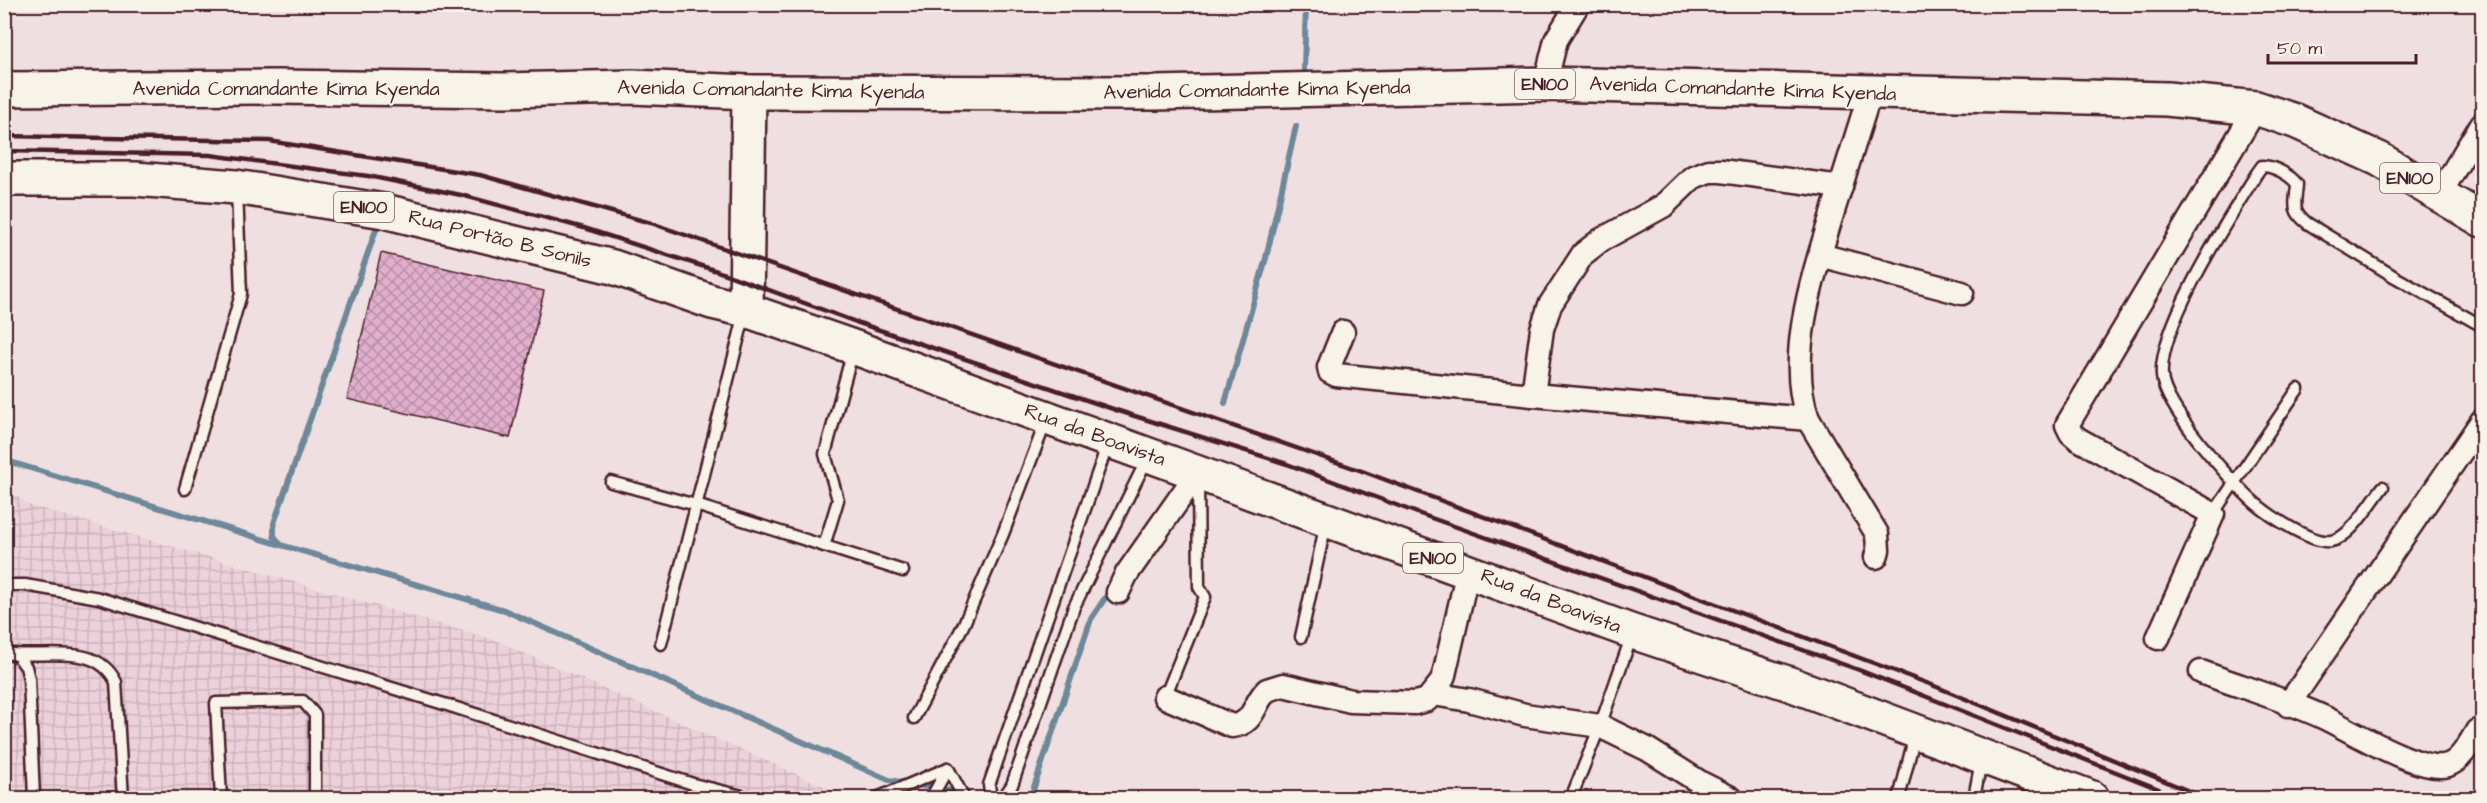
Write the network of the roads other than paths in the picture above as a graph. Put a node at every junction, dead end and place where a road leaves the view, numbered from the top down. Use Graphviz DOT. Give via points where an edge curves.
graph roads {
  1 [pos="1578,4"];
  2 [pos="1545,84"];
  3 [pos="4,89"];
  4 [pos="749,92"];
  5 [pos="1870,93"];
  6 [pos="2256,108"];
  7 [pos="2482,124"];
  8 [pos="4,179"];
  9 [pos="236,187"];
  10 [pos="1841,187"];
  11 [pos="2439,195"];
  12 [pos="2482,220"];
  13 [pos="1820,255"];
  14 [pos="1962,293"];
  15 [pos="760,315"];
  16 [pos="2482,326"];
  17 [pos="1343,332"];
  18 [pos="853,347"];
  19 [pos="2298,389"];
  20 [pos="1533,395"];
  21 [pos="1047,418"];
  22 [pos="1808,419"];
  23 [pos="2482,421"];
  24 [pos="1109,440"];
  25 [pos="1149,454"];
  26 [pos="1198,472"];
  27 [pos="611,482"];
  28 [pos="2234,482"];
  29 [pos="2383,487"];
  30 [pos="185,489"];
  31 [pos="696,505"];
  32 [pos="2213,514"];
  33 [pos="1327,520"];
  34 [pos="824,546"];
  35 [pos="1876,557"];
  36 [pos="1468,570"];
  37 [pos="903,571"];
  38 [pos="4,585"];
  39 [pos="1118,592"];
  40 [pos="1634,632"];
  41 [pos="1301,637"];
  42 [pos="2158,638"];
  43 [pos="661,644"];
  44 [pos="4,653"];
  45 [pos="18,656"];
  46 [pos="2201,672"];
  47 [pos="1433,694"];
  48 [pos="1166,697"];
  49 [pos="2288,705"];
  50 [pos="914,718"];
  51 [pos="1600,726"];
  52 [pos="1916,731"];
  53 [pos="2477,731"];
  54 [pos="1982,758"];
  55 [pos="948,768"];
  56 [pos="34,798"];
  57 [pos="123,798"];
  58 [pos="221,798"];
  59 [pos="315,798"];
  60 [pos="750,798"];
  61 [pos="877,798"];
  62 [pos="931,798"];
  63 [pos="964,798"];
  64 [pos="991,798"];
  65 [pos="1003,798"];
  66 [pos="1571,798"];
  67 [pos="1731,798"];
  68 [pos="1899,798"];
  69 [pos="1974,798"];
  70 [pos="2092,798"];
  1 -- 2 [label="street" via="1556,40"];
  2 -- 4 [label="main road, Avenida Comandante Kima Kyenda / EN100" via="1155,93"];
  2 -- 5 [label="main road, Avenida Comandante Kima Kyenda / EN100"];
  3 -- 4 [label="main road, Avenida Comandante Kima Kyenda" via="632,87"];
  4 -- 15 [label="main road"];
  5 -- 6 [label="main road, Avenida Comandante Kima Kyenda / EN100" via="2167,99"];
  5 -- 10 [label="street"];
  6 -- 11 [label="main road, Avenida Comandante Kima Kyenda / EN100" via="2379,159"];
  6 -- 32 [label="street" via="2067,425 2078,439"];
  7 -- 11 [label="street"];
  8 -- 9 [label="main road, Rua Portão B Sonils / EN100" via="135,179"];
  9 -- 15 [label="main road, Rua Portão B Sonils / EN100" via="384,211 479,233 613,267"];
  9 -- 30 [label="lane" via="241,294"];
  10 -- 13 [label="street"];
  10 -- 20 [label="street" via="1721,171 1693,177 1663,206 1583,254 1544,321"];
  11 -- 12 [label="main road, Avenida Comandante Kima Kyenda / EN100"];
  13 -- 14 [label="street"];
  13 -- 22 [label="street" via="1803,326 1800,383"];
  15 -- 18 [label="main road, Rua da Boavista / EN100"];
  15 -- 31 [label="lane"];
  16 -- 28 [label="lane" via="2307,223 2297,215 2297,184 2292,178 2262,166 2176,316 2165,351 2162,378 2172,403"];
  17 -- 20 [label="street" via="1329,367 1334,374"];
  18 -- 21 [label="main road, Rua da Boavista / EN100"];
  18 -- 34 [label="lane" via="825,454 838,500"];
  19 -- 28 [label="lane"];
  20 -- 22 [label="street"];
  21 -- 24 [label="main road, Rua da Boavista / EN100"];
  21 -- 50 [label="lane" via="963,627"];
  22 -- 35 [label="street" via="1873,527 1878,542"];
  23 -- 49 [label="street"];
  24 -- 25 [label="main road, Rua da Boavista / EN100"];
  24 -- 64 [label="lane" via="989,785"];
  25 -- 26 [label="main road, Rua da Boavista / EN100"];
  25 -- 65 [label="lane" via="1074,607 1012,785"];
  26 -- 33 [label="main road, Rua da Boavista / EN100"];
  26 -- 39 [label="street"];
  26 -- 48 [label="lane" via="1199,587 1205,597"];
  27 -- 31 [label="lane"];
  28 -- 29 [label="lane" via="2256,504 2318,541 2333,542 2349,532"];
  28 -- 32 [label="lane"];
  31 -- 34 [label="lane"];
  31 -- 43 [label="lane"];
  32 -- 42 [label="street"];
  33 -- 36 [label="main road, Rua da Boavista / EN100"];
  33 -- 41 [label="lane"];
  34 -- 37 [label="lane"];
  36 -- 40 [label="main road, Rua da Boavista / EN100"];
  36 -- 47 [label="street" via="1444,675"];
  38 -- 60 [label="lane" via="99,598 693,784"];
  40 -- 51 [label="lane"];
  40 -- 52 [label="main road, Rua da Boavista / EN100"];
  44 -- 45 [label="lane"];
  45 -- 56 [label="lane" via="29,679"];
  45 -- 57 [label="lane" via="85,655 110,670 116,682"];
  46 -- 49 [label="street"];
  47 -- 48 [label="street" via="1421,703 1351,702 1283,685 1267,690 1248,720 1232,726"];
  47 -- 51 [label="street" via="1525,715"];
  49 -- 53 [label="street" via="2434,766 2454,762"];
  51 -- 66 [label="lane"];
  51 -- 67 [label="street"];
  52 -- 54 [label="main road, Rua da Boavista / EN100"];
  52 -- 68 [label="lane"];
  54 -- 69 [label="lane"];
  54 -- 70 [label="main road, Rua da Boavista / EN100" via="2054,788"];
  55 -- 61 [label="lane"];
  55 -- 62 [label="lane"];
  55 -- 63 [label="lane"];
  58 -- 59 [label="lane" via="216,704 303,701 315,715"];
}
